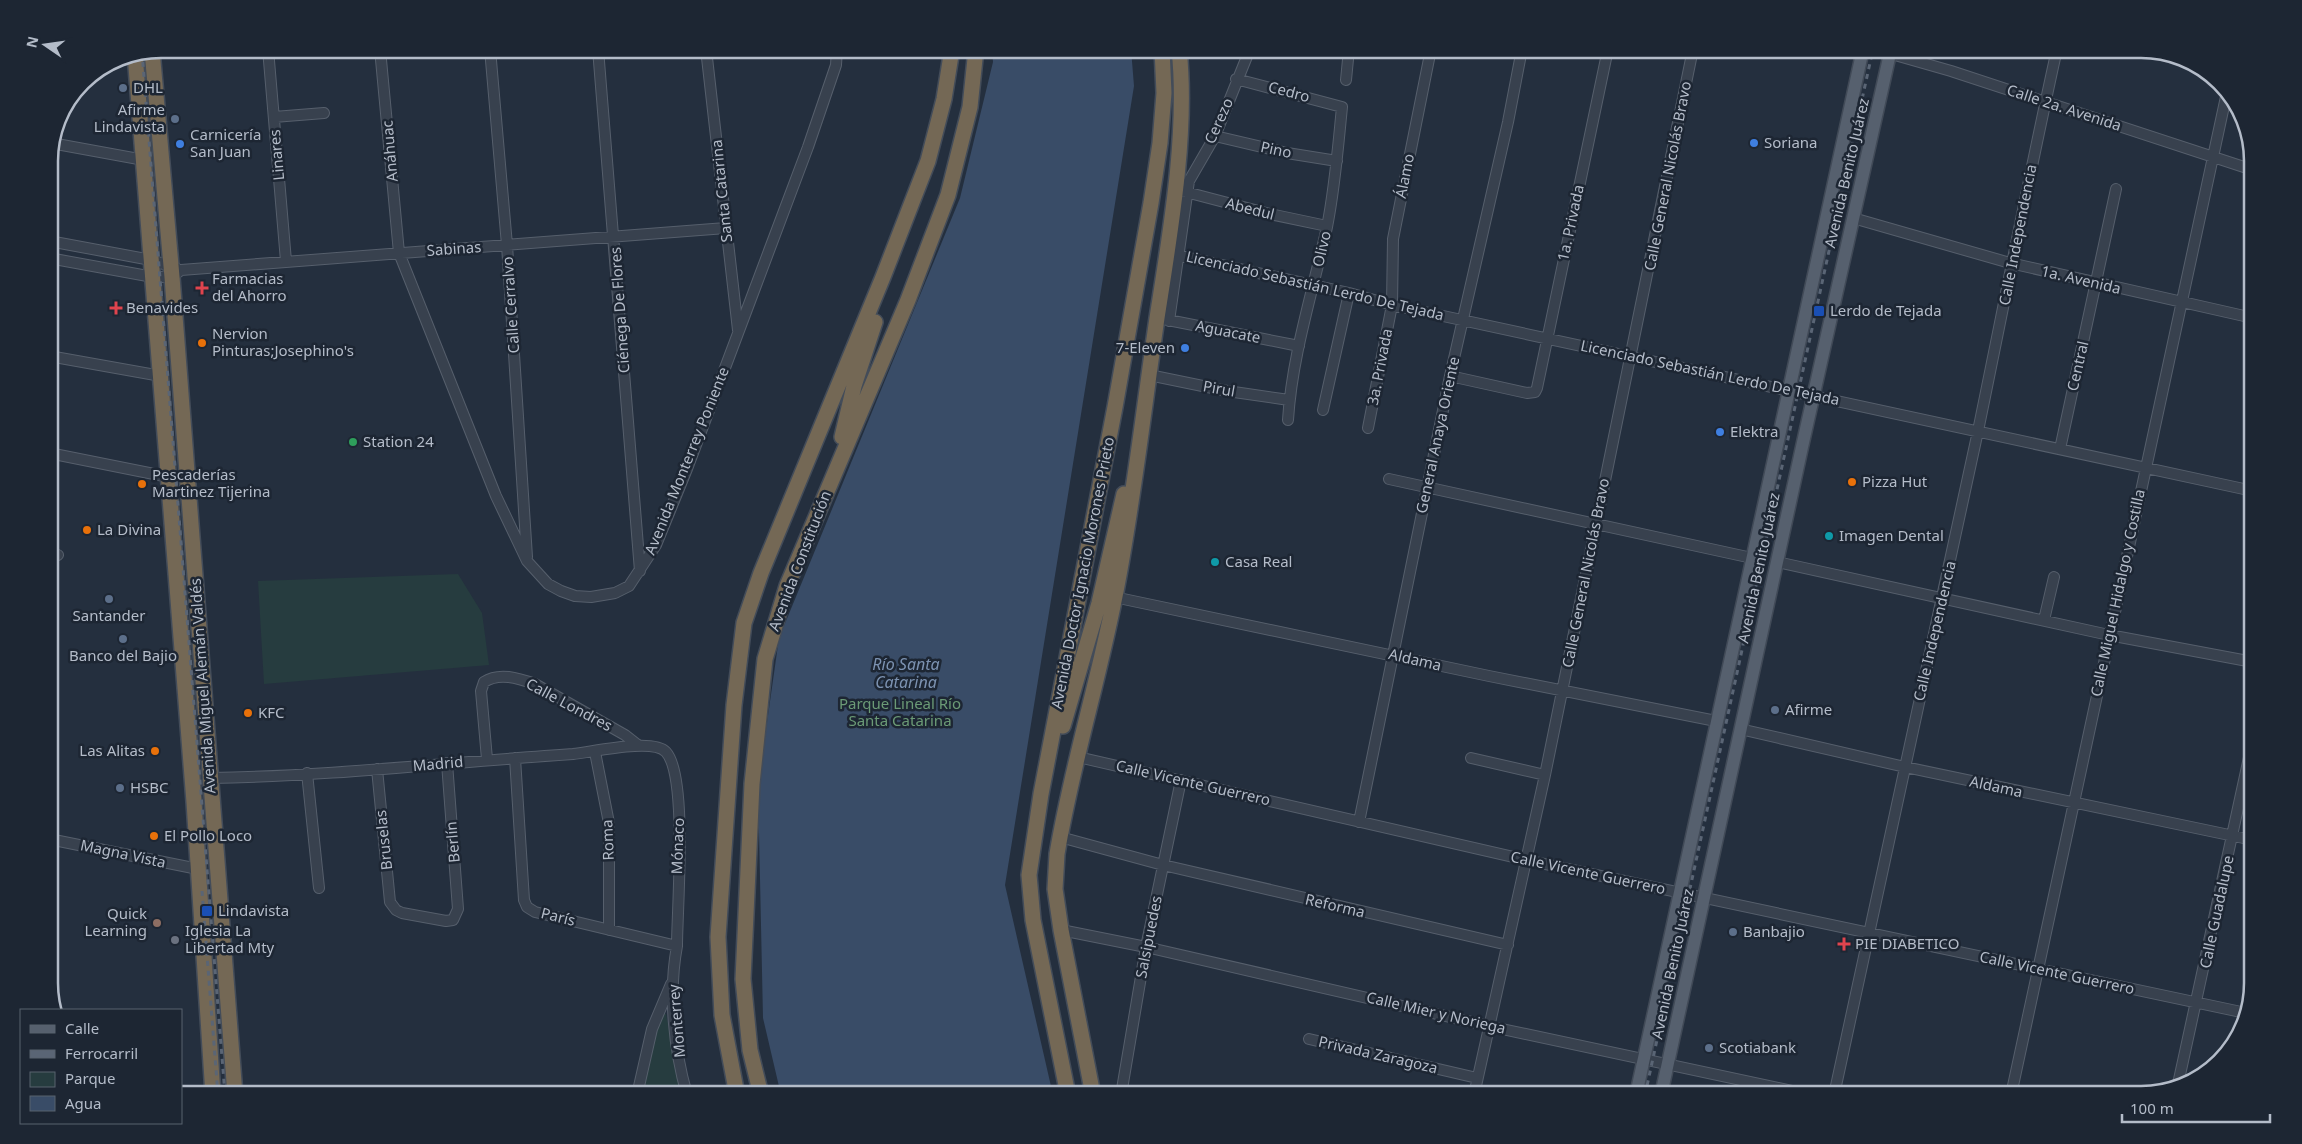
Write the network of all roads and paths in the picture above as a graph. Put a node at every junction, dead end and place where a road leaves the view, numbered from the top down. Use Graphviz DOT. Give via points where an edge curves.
graph roads {
  1 [pos="1162,57"];
  2 [pos="1179,57"];
  3 [pos="1246,57"];
  4 [pos="1348,57"];
  5 [pos="1428,57"];
  6 [pos="1520,57"];
  7 [pos="1606,57"];
  8 [pos="1692,57"];
  9 [pos="1861,57"];
  10 [pos="1890,57"];
  11 [pos="1909,57"];
  12 [pos="2055,57"];
  13 [pos="153,58"];
  14 [pos="269,58"];
  15 [pos="381,58"];
  16 [pos="491,58"];
  17 [pos="599,58"];
  18 [pos="707,58"];
  19 [pos="836,58"];
  20 [pos="951,58"];
  21 [pos="975,58"];
  22 [pos="136,60"];
  23 [pos="1236,79"];
  24 [pos="1346,80"];
  25 [pos="2225,101"];
  26 [pos="2045,102"];
  27 [pos="1342,107"];
  28 [pos="324,113"];
  29 [pos="274,117"];
  30 [pos="1215,136"];
  31 [pos="59,144"];
  32 [pos="2212,157"];
  33 [pos="144,160"];
  34 [pos="1337,161"];
  35 [pos="2244,167"];
  36 [pos="2116,189"];
  37 [pos="1181,191"];
  38 [pos="1853,218"];
  39 [pos="1327,226"];
  40 [pos="726,228"];
  41 [pos="615,236"];
  42 [pos="58,243"];
  43 [pos="507,245"];
  44 [pos="399,253"];
  45 [pos="1173,254"];
  46 [pos="58,260"];
  47 [pos="151,260"];
  48 [pos="286,260"];
  49 [pos="2010,263"];
  50 [pos="175,271"];
  51 [pos="153,277"];
  52 [pos="883,277"];
  53 [pos="2096,284"];
  54 [pos="1313,286"];
  55 [pos="1349,293"];
  56 [pos="2181,304"];
  57 [pos="1392,305"];
  58 [pos="2244,316"];
  59 [pos="1163,319"];
  60 [pos="1462,319"];
  61 [pos="739,334"];
  62 [pos="1547,338"];
  63 [pos="1299,346"];
  64 [pos="1631,356"];
  65 [pos="58,358"];
  66 [pos="1149,375"];
  67 [pos="160,376"];
  68 [pos="1450,376"];
  69 [pos="1788,391"];
  70 [pos="1814,396"];
  71 [pos="1147,400"];
  72 [pos="1289,400"];
  73 [pos="1323,410"];
  74 [pos="1288,420"];
  75 [pos="1368,428"];
  76 [pos="1978,432"];
  77 [pos="2060,449"];
  78 [pos="58,455"];
  79 [pos="2145,468"];
  80 [pos="834,473"];
  81 [pos="169,477"];
  82 [pos="1389,479"];
  83 [pos="1428,488"];
  84 [pos="2244,489"];
  85 [pos="525,509"];
  86 [pos="190,512"];
  87 [pos="506,516"];
  88 [pos="1596,525"];
  89 [pos="193,556"];
  90 [pos="1752,558"];
  91 [pos="527,561"];
  92 [pos="1777,562"];
  93 [pos="640,571"];
  94 [pos="2054,577"];
  95 [pos="1114,597"];
  96 [pos="1942,599"];
  97 [pos="2044,620"];
  98 [pos="180,628"];
  99 [pos="2109,635"];
  100 [pos="1393,654"];
  101 [pos="2244,660"];
  102 [pos="1562,691"];
  103 [pos="187,719"];
  104 [pos="1716,721"];
  105 [pos="1740,728"];
  106 [pos="639,746"];
  107 [pos="664,750"];
  108 [pos="594,752"];
  109 [pos="1078,757"];
  110 [pos="515,758"];
  111 [pos="1471,758"];
  112 [pos="487,759"];
  113 [pos="447,763"];
  114 [pos="1904,767"];
  115 [pos="377,769"];
  116 [pos="307,773"];
  117 [pos="1545,775"];
  118 [pos="211,778"];
  119 [pos="1181,780"];
  120 [pos="2244,782"];
  121 [pos="1041,794"];
  122 [pos="2074,804"];
  123 [pos="1359,822"];
  124 [pos="2233,835"];
  125 [pos="1060,838"];
  126 [pos="2244,838"];
  127 [pos="58,841"];
  128 [pos="197,849"];
  129 [pos="1526,860"];
  130 [pos="1163,865"];
  131 [pos="198,869"];
  132 [pos="319,888"];
  133 [pos="1680,892"];
  134 [pos="1704,898"];
  135 [pos="396,910"];
  136 [pos="223,929"];
  137 [pos="609,930"];
  138 [pos="1061,930"];
  139 [pos="1868,934"];
  140 [pos="1508,945"];
  141 [pos="677,946"];
  142 [pos="1146,947"];
  143 [pos="2038,969"];
  144 [pos="673,981"];
  145 [pos="2197,1003"];
  146 [pos="2240,1013"];
  147 [pos="1489,1026"];
  148 [pos="1308,1039"];
  149 [pos="1644,1059"];
  150 [pos="1668,1064"];
  151 [pos="1478,1078"];
  152 [pos="2179,1080"];
  153 [pos="212,1086"];
  154 [pos="234,1086"];
  155 [pos="638,1086"];
  156 [pos="686,1086"];
  157 [pos="735,1086"];
  158 [pos="759,1086"];
  159 [pos="1066,1086"];
  160 [pos="1091,1086"];
  161 [pos="1123,1086"];
  162 [pos="1476,1086"];
  163 [pos="1638,1086"];
  164 [pos="1663,1086"];
  165 [pos="1769,1086"];
  166 [pos="1836,1086"];
  167 [pos="2013,1086"];
  1 -- 121 [label="highway, Avenida Doctor Ignacio Morones Prieto" via="1164,93 1151,203 1114,416"];
  2 -- 37 [label="highway, Avenida Doctor Ignacio Morones Prieto"];
  3 -- 23 [label="street, Cerezo"];
  4 -- 24 [label="street"];
  5 -- 57 [label="street, Álamo" via="1393,239"];
  6 -- 60 [label="street, General Anaya Oriente"];
  7 -- 62 [label="street, 1a. Privada"];
  8 -- 64 [label="street, Calle General Nicolás Bravo"];
  9 -- 69 [label="main road, Avenida Benito Juárez"];
  10 -- 38 [label="main road, Avenida Benito Juárez"];
  11 -- 26 [label="street, Calle 2a. Avenida"];
  12 -- 26 [label="street, Calle Independencia"];
  13 -- 50 [label="highway, Avenida Miguel Alemán Valdés"];
  14 -- 29 [label="street, Linares"];
  15 -- 44 [label="street, Anáhuac"];
  16 -- 43 [label="street, Calle Cerralvo"];
  17 -- 41 [label="street, Ciénega De Flores"];
  18 -- 40 [label="street, Santa Catarina"];
  19 -- 61 [label="street, Avenida Monterrey Poniente" via="824,103"];
  20 -- 52 [label="highway, Avenida Constitución" via="928,161"];
  21 -- 80 [label="highway, Avenida Constitución" via="970,107 948,195 908,300"];
  22 -- 33 [label="highway, Avenida Miguel Alemán Valdés"];
  23 -- 27 [label="street, Cedro"];
  23 -- 30 [label="street, Cerezo"];
  25 -- 32 [label="street, Calle Miguel Hidalgo y Costilla"];
  26 -- 32 [label="street, Calle 2a. Avenida"];
  26 -- 49 [label="street, Calle Independencia"];
  27 -- 34 [label="street, Olivo"];
  28 -- 29 [label="street"];
  29 -- 48 [label="street, Linares"];
  30 -- 34 [label="street, Pino"];
  30 -- 37 [label="street, Cerezo"];
  31 -- 33 [label="street"];
  32 -- 35 [label="street, Calle 2a. Avenida"];
  32 -- 56 [label="street, Calle Miguel Hidalgo y Costilla"];
  33 -- 47 [label="highway, Avenida Miguel Alemán Valdés"];
  34 -- 39 [label="street, Olivo"];
  36 -- 53 [label="street, Central"];
  37 -- 39 [label="street, Abedul"];
  37 -- 45 [label="highway, Avenida Doctor Ignacio Morones Prieto"];
  38 -- 49 [label="street, 1a. Avenida"];
  38 -- 70 [label="main road, Avenida Benito Juárez"];
  39 -- 54 [label="street, Olivo"];
  40 -- 41 [label="street, Sabinas"];
  40 -- 61 [label="street, Santa Catarina"];
  41 -- 43 [label="street, Sabinas"];
  41 -- 93 [label="street, Ciénega De Flores"];
  42 -- 47 [label="street"];
  43 -- 44 [label="street, Sabinas"];
  43 -- 85 [label="street, Calle Cerralvo"];
  44 -- 48 [label="street, Sabinas"];
  44 -- 87 [label="street, Avenida Monterrey Poniente"];
  45 -- 54 [label="street, Licenciado Sebastián Lerdo De Tejada"];
  45 -- 59 [label="highway, Avenida Doctor Ignacio Morones Prieto"];
  46 -- 51 [label="street"];
  47 -- 50 [label="street"];
  47 -- 51 [label="highway, Avenida Miguel Alemán Valdés"];
  48 -- 50 [label="street, Sabinas"];
  49 -- 53 [label="street, 1a. Avenida"];
  49 -- 76 [label="street, Calle Independencia"];
  50 -- 51 [label="street"];
  50 -- 86 [label="highway, Avenida Miguel Alemán Valdés"];
  51 -- 67 [label="highway, Avenida Miguel Alemán Valdés"];
  52 -- 80 [label="highway" via="882,300 854,386"];
  52 -- 157 [label="highway, Avenida Constitución" via="744,623 732,731 718,937 722,1016"];
  53 -- 56 [label="street, 1a. Avenida"];
  53 -- 77 [label="street, Central"];
  54 -- 55 [label="street, Licenciado Sebastián Lerdo De Tejada"];
  54 -- 63 [label="street, Olivo"];
  55 -- 57 [label="street, Licenciado Sebastián Lerdo De Tejada"];
  55 -- 73 [label="street"];
  56 -- 58 [label="street, 1a. Avenida"];
  56 -- 79 [label="street, Calle Miguel Hidalgo y Costilla"];
  57 -- 60 [label="street, Licenciado Sebastián Lerdo De Tejada"];
  57 -- 75 [label="street, 3a. Privada"];
  59 -- 63 [label="street, Aguacate"];
  59 -- 66 [label="highway, Avenida Doctor Ignacio Morones Prieto"];
  60 -- 62 [label="street, Licenciado Sebastián Lerdo De Tejada"];
  60 -- 68 [label="street, General Anaya Oriente"];
  61 -- 93 [label="street, Avenida Monterrey Poniente" via="656,545"];
  62 -- 64 [label="street, Licenciado Sebastián Lerdo De Tejada"];
  62 -- 68 [label="street, 1a. Privada" via="1537,388 1531,393"];
  63 -- 72 [label="street, Olivo"];
  64 -- 69 [label="street, Licenciado Sebastián Lerdo De Tejada"];
  64 -- 88 [label="street, Calle General Nicolás Bravo"];
  65 -- 67 [label="street"];
  66 -- 71 [label="highway, Avenida Doctor Ignacio Morones Prieto"];
  66 -- 72 [label="street, Pirul"];
  67 -- 81 [label="highway, Avenida Miguel Alemán Valdés"];
  68 -- 83 [label="street, General Anaya Oriente"];
  69 -- 70 [label="street, Licenciado Sebastián Lerdo De Tejada"];
  69 -- 90 [label="main road, Avenida Benito Juárez"];
  70 -- 76 [label="street, Licenciado Sebastián Lerdo De Tejada"];
  70 -- 92 [label="main road, Avenida Benito Juárez"];
  71 -- 95 [label="highway, Avenida Doctor Ignacio Morones Prieto" via="1134,494"];
  71 -- 121 [label="highway" via="1099,603"];
  72 -- 74 [label="street, Olivo"];
  76 -- 77 [label="street, Licenciado Sebastián Lerdo De Tejada"];
  76 -- 96 [label="street, Calle Independencia"];
  77 -- 79 [label="street, Licenciado Sebastián Lerdo De Tejada"];
  78 -- 81 [label="street"];
  79 -- 84 [label="street, Licenciado Sebastián Lerdo De Tejada"];
  79 -- 99 [label="street, Calle Miguel Hidalgo y Costilla"];
  80 -- 158 [label="highway, Avenida Constitución" via="779,609 761,682 742,979 750,1050"];
  81 -- 86 [label="highway" via="179,504"];
  81 -- 98 [label="highway, Avenida Miguel Alemán Valdés"];
  82 -- 83 [label="street"];
  83 -- 88 [label="street"];
  83 -- 100 [label="street, General Anaya Oriente"];
  85 -- 87 [label="street" via="517,518"];
  85 -- 91 [label="street, Calle Cerralvo"];
  86 -- 89 [label="highway, Avenida Miguel Alemán Valdés"];
  87 -- 91 [label="street, Avenida Monterrey Poniente"];
  88 -- 90 [label="street"];
  88 -- 102 [label="street, Calle General Nicolás Bravo"];
  89 -- 98 [label="highway" via="184,582 185,618"];
  89 -- 118 [label="highway, Avenida Miguel Alemán Valdés"];
  90 -- 104 [label="main road, Avenida Benito Juárez"];
  91 -- 93 [label="street, Avenida Monterrey Poniente" via="548,584 575,596 615,593 629,586"];
  92 -- 96 [label="street"];
  92 -- 105 [label="main road, Avenida Benito Juárez"];
  94 -- 97 [label="street"];
  95 -- 100 [label="street, Aldama"];
  95 -- 109 [label="highway, Avenida Doctor Ignacio Morones Prieto"];
  96 -- 97 [label="street"];
  96 -- 114 [label="street, Calle Independencia"];
  97 -- 99 [label="street"];
  98 -- 103 [label="highway, Avenida Miguel Alemán Valdés"];
  99 -- 101 [label="street"];
  99 -- 122 [label="street, Calle Miguel Hidalgo y Costilla"];
  100 -- 102 [label="street, Aldama"];
  100 -- 123 [label="street, General Anaya Oriente"];
  102 -- 104 [label="street, Aldama"];
  102 -- 117 [label="street, Calle General Nicolás Bravo"];
  103 -- 118 [label="highway" via="195,732 199,767"];
  103 -- 128 [label="highway, Avenida Miguel Alemán Valdés"];
  104 -- 133 [label="main road, Avenida Benito Juárez"];
  105 -- 114 [label="street, Aldama"];
  105 -- 134 [label="main road, Avenida Benito Juárez"];
  106 -- 107 [label="street, Madrid" via="655,746"];
  106 -- 108 [label="street, Madrid"];
  106 -- 112 [label="street, Calle Londres" via="535,684 498,676 484,682 480,691"];
  107 -- 141 [label="street, Mónaco" via="675,770 680,804"];
  108 -- 110 [label="street, Madrid"];
  108 -- 137 [label="street, Roma" via="609,823"];
  109 -- 119 [label="street, Calle Vicente Guerrero"];
  109 -- 125 [label="highway, Avenida Doctor Ignacio Morones Prieto"];
  110 -- 112 [label="street, Madrid"];
  110 -- 137 [label="street, París" via="527,907 535,912"];
  111 -- 117 [label="street"];
  112 -- 113 [label="street, Madrid"];
  113 -- 115 [label="street, Madrid"];
  113 -- 135 [label="street, Berlín" via="458,909 453,920 446,921"];
  114 -- 122 [label="street, Aldama"];
  114 -- 139 [label="street, Calle Independencia"];
  115 -- 116 [label="street, Madrid"];
  115 -- 135 [label="street, Bruselas" via="390,902"];
  116 -- 118 [label="street, Madrid"];
  116 -- 132 [label="street"];
  117 -- 129 [label="street, Calle General Nicolás Bravo"];
  118 -- 128 [label="highway" via="201,797 202,826"];
  118 -- 136 [label="highway, Avenida Miguel Alemán Valdés"];
  119 -- 123 [label="street, Calle Vicente Guerrero"];
  119 -- 130 [label="street, Salsipuedes"];
  120 -- 124 [label="street, Calle Guadalupe"];
  121 -- 159 [label="highway, Avenida Doctor Ignacio Morones Prieto" via="1029,875 1032,920"];
  122 -- 124 [label="street, Aldama"];
  122 -- 143 [label="street, Calle Miguel Hidalgo y Costilla"];
  123 -- 129 [label="street, Calle Vicente Guerrero"];
  124 -- 126 [label="street, Aldama"];
  124 -- 145 [label="street, Calle Guadalupe"];
  125 -- 130 [label="street, Reforma"];
  125 -- 138 [label="highway, Avenida Doctor Ignacio Morones Prieto" via="1055,889"];
  127 -- 131 [label="street, Magna Vista"];
  128 -- 131 [label="highway, Avenida Miguel Alemán Valdés"];
  129 -- 133 [label="street, Calle Vicente Guerrero"];
  129 -- 140 [label="street, Calle General Nicolás Bravo"];
  130 -- 140 [label="street, Reforma"];
  130 -- 142 [label="street, Salsipuedes"];
  131 -- 136 [label="highway" via="207,874 214,922"];
  131 -- 153 [label="highway, Avenida Miguel Alemán Valdés"];
  133 -- 134 [label="street, Calle Vicente Guerrero"];
  133 -- 149 [label="main road, Avenida Benito Juárez"];
  134 -- 139 [label="street, Calle Vicente Guerrero"];
  134 -- 150 [label="main road, Avenida Benito Juárez"];
  136 -- 154 [label="highway, Avenida Miguel Alemán Valdés"];
  137 -- 141 [label="street, París"];
  138 -- 142 [label="street, Calle Mier y Noriega"];
  138 -- 160 [label="highway, Avenida Doctor Ignacio Morones Prieto"];
  139 -- 143 [label="street, Calle Vicente Guerrero"];
  139 -- 166 [label="street, Calle Independencia"];
  140 -- 147 [label="street, Calle General Nicolás Bravo"];
  141 -- 144 [label="street, Monterrey"];
  142 -- 147 [label="street, Calle Mier y Noriega"];
  142 -- 161 [label="street, Salsipuedes"];
  143 -- 145 [label="street, Calle Vicente Guerrero"];
  143 -- 167 [label="street, Calle Miguel Hidalgo y Costilla"];
  144 -- 155 [label="street" via="652,1029"];
  144 -- 156 [label="street, Monterrey" via="676,1027"];
  145 -- 146 [label="street, Calle Vicente Guerrero"];
  145 -- 152 [label="street, Calle Guadalupe"];
  147 -- 149 [label="street, Calle Mier y Noriega"];
  147 -- 151 [label="street, Calle General Nicolás Bravo"];
  148 -- 151 [label="street, Privada Zaragoza"];
  149 -- 150 [label="street, Calle Mier y Noriega"];
  149 -- 163 [label="main road, Avenida Benito Juárez"];
  150 -- 164 [label="main road, Avenida Benito Juárez"];
  150 -- 165 [label="street, Calle Mier y Noriega"];
  151 -- 162 [label="street, Calle General Nicolás Bravo"];
}
